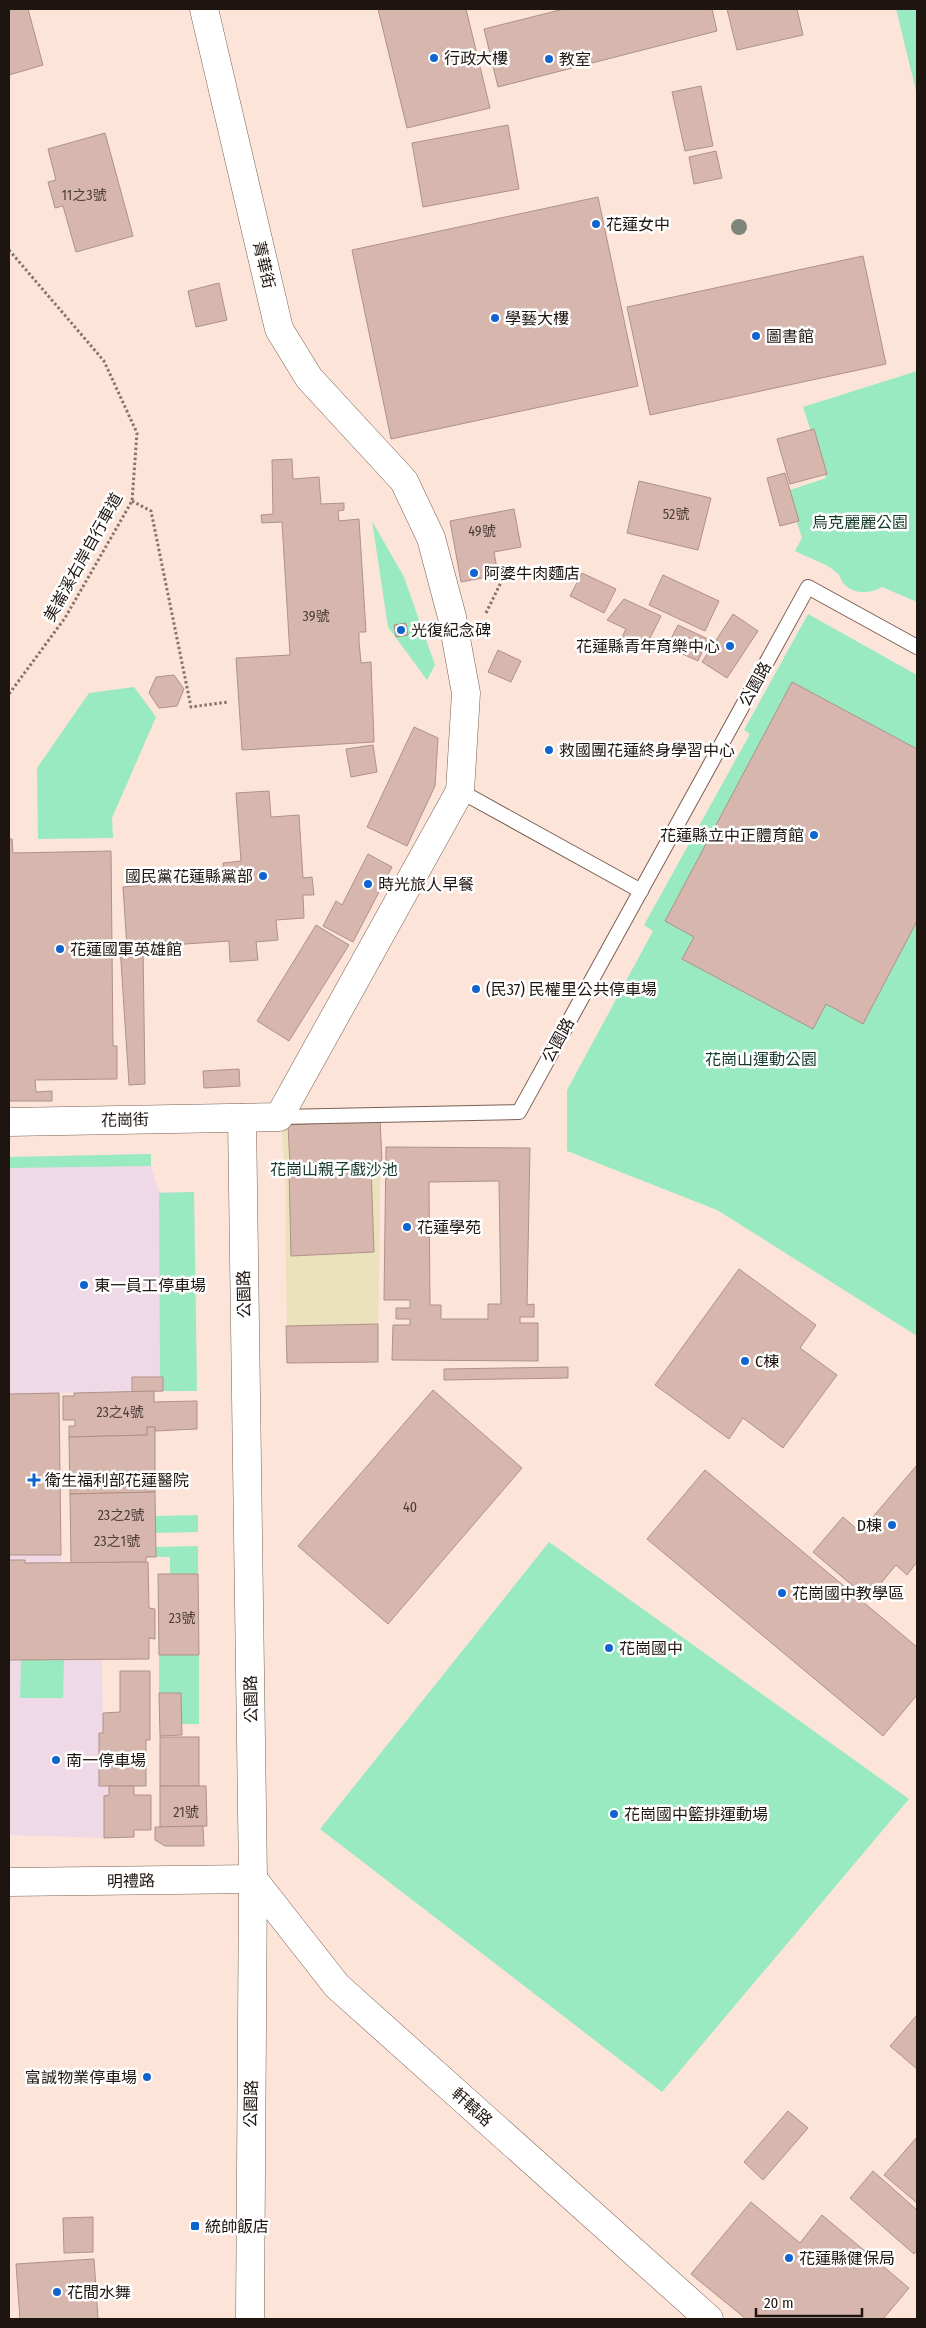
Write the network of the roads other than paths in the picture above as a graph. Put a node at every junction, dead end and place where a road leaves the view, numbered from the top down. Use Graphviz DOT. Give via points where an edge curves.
graph roads {
  1 [pos="204,9"];
  2 [pos="917,647"];
  3 [pos="460,791"];
  4 [pos="641,890"];
  5 [pos="280,1116"];
  6 [pos="242,1118"];
  7 [pos="9,1122"];
  8 [pos="253,1879"];
  9 [pos="9,1882"];
  10 [pos="250,2319"];
  11 [pos="708,2319"];
  1 -- 3 [label="street, 菁華街" via="279,329 309,378 404,481 431,538 452,617 465,684"];
  2 -- 4 [label="lane, 公園路" via="808,587"];
  3 -- 4 [label="lane"];
  3 -- 5 [label="street"];
  4 -- 5 [label="lane, 公園路" via="519,1112"];
  5 -- 6 [label="street, 公園路"];
  6 -- 7 [label="street, 花崗街"];
  6 -- 8 [label="street, 公園路"];
  8 -- 9 [label="street, 明禮路"];
  8 -- 10 [label="street, 公園路"];
  8 -- 11 [label="street, 軒轅路" via="337,1986"];
}
